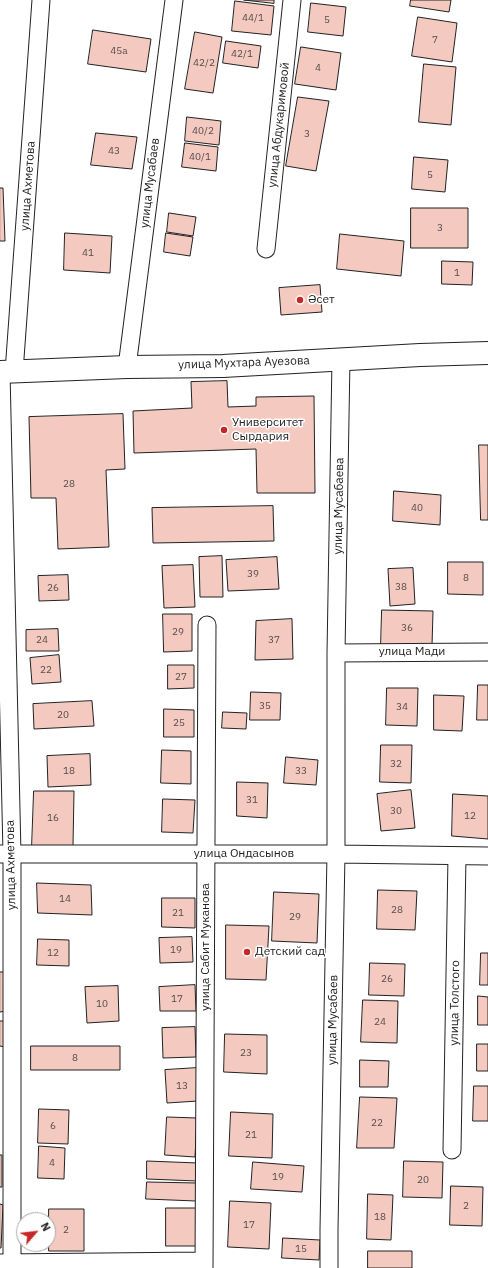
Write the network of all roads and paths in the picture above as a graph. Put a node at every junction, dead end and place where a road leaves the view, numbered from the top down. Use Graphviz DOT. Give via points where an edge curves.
graph roads {
  1 [pos="42,0"];
  2 [pos="174,0"];
  3 [pos="292,0"];
  4 [pos="266,249"];
  5 [pos="488,353"];
  6 [pos="341,360"];
  7 [pos="127,367"];
  8 [pos="5,372"];
  9 [pos="207,625"];
  10 [pos="488,652"];
  11 [pos="336,653"];
  12 [pos="6,854"];
  13 [pos="206,854"];
  14 [pos="336,854"];
  15 [pos="457,856"];
  16 [pos="488,856"];
  17 [pos="452,1150"];
  18 [pos="6,1262"];
  19 [pos="204,1265"];
  20 [pos="329,1268"];
  1 -- 8 [label="street, улица Ахметова"];
  2 -- 7 [label="street, улица Мусабаев"];
  3 -- 4 [label="street, улица Абдукаримовой"];
  5 -- 6 [label="main road, улица Мухтара Ауезова"];
  6 -- 7 [label="main road, улица Мухтара Ауезова" via="223,366"];
  6 -- 11 [label="street, улица Мусабаева"];
  7 -- 8 [label="main road, улица Мухтара Ауезова"];
  8 -- 12 [label="street, улица Ахметова"];
  9 -- 13 [label="street, улица Сабит Муканова"];
  10 -- 11 [label="street, улица Мади"];
  11 -- 14 [label="street, улица Мусабаев"];
  12 -- 13 [label="street, улица Ондасынов"];
  12 -- 18 [label="street, улица Ахметова"];
  13 -- 14 [label="street, улица Ондасынов"];
  13 -- 19 [label="street, улица Сабит Муканова"];
  14 -- 15 [label="street, улица Ондасынов"];
  14 -- 20 [label="street, улица Мусабаев"];
  15 -- 16 [label="street, улица Ондасынов"];
  15 -- 17 [label="street, улица Толстого"];
  18 -- 19 [label="street"];
}
